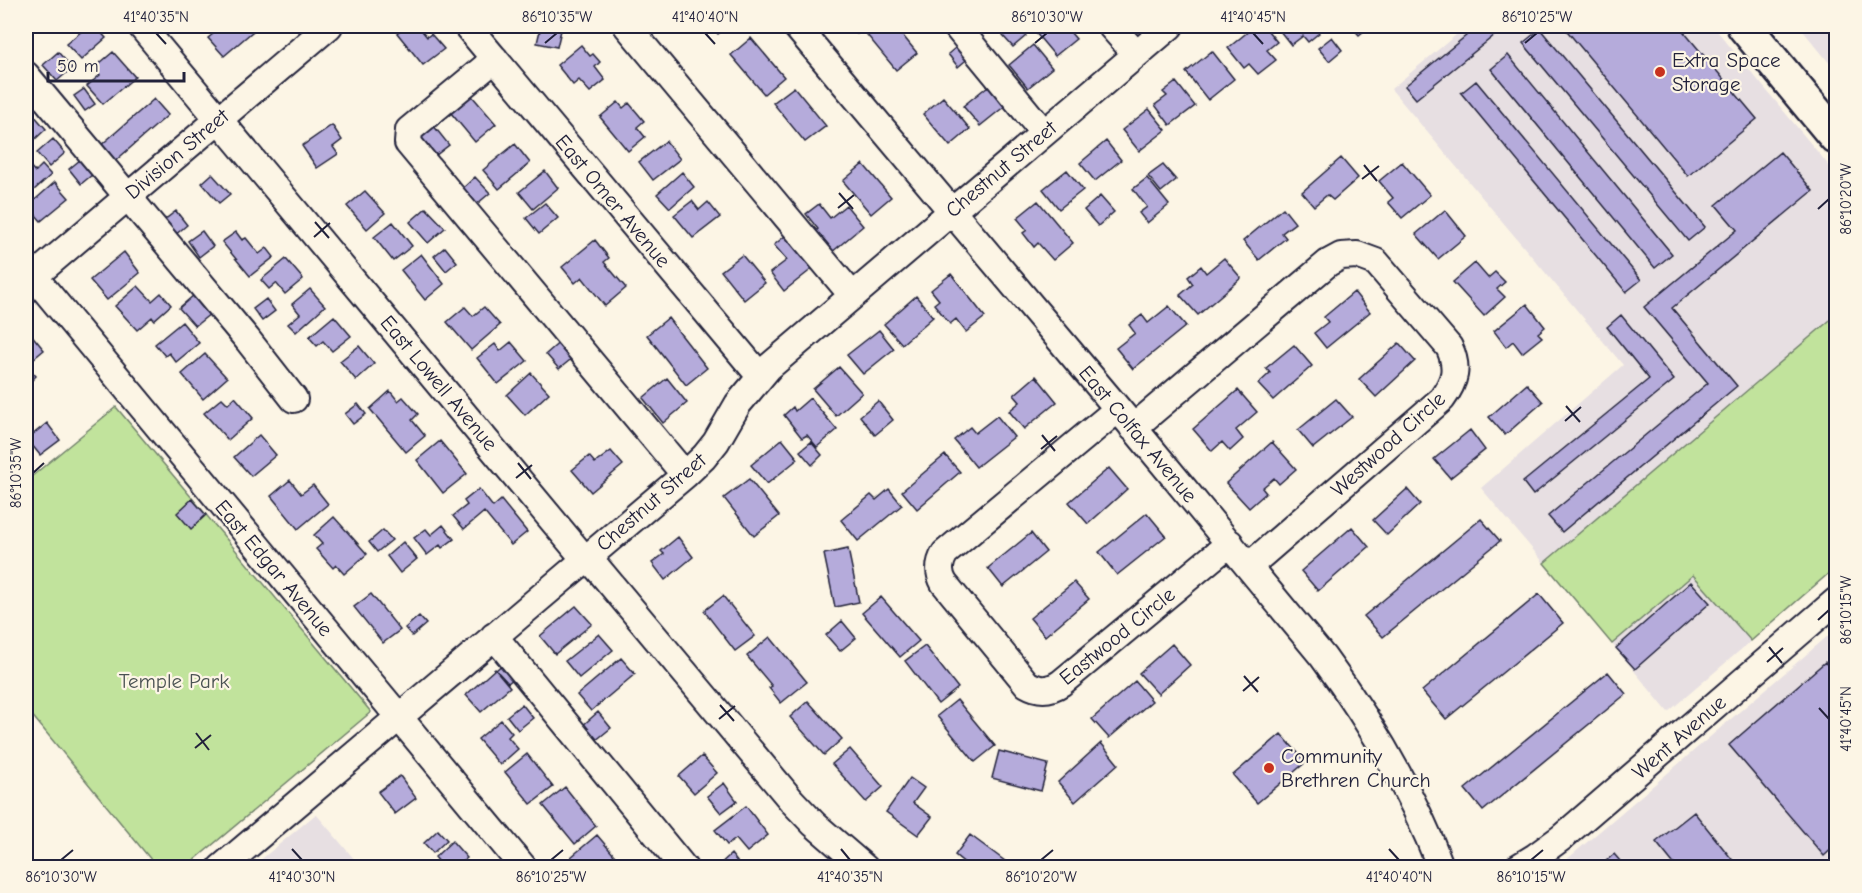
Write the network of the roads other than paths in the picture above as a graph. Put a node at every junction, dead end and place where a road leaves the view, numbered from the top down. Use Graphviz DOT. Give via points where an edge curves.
graph roads {
  1 [pos="141,26"];
  2 [pos="467,26"];
  3 [pos="627,26"];
  4 [pos="796,26"];
  5 [pos="956,26"];
  6 [pos="1111,26"];
  7 [pos="1170,26"];
  8 [pos="1744,26"];
  9 [pos="320,28"];
  10 [pos="1136,54"];
  11 [pos="495,59"];
  12 [pos="26,75"];
  13 [pos="219,118"];
  14 [pos="1833,127"];
  15 [pos="1044,133"];
  16 [pos="127,197"];
  17 [pos="952,211"];
  18 [pos="28,275"];
  19 [pos="852,295"];
  20 [pos="760,376"];
  21 [pos="294,399"];
  22 [pos="1126,419"];
  23 [pos="685,475"];
  24 [pos="1230,543"];
  25 [pos="587,558"];
  26 [pos="1248,566"];
  27 [pos="1836,602"];
  28 [pos="981,629"];
  29 [pos="494,636"];
  30 [pos="398,718"];
  31 [pos="221,867"];
  32 [pos="524,867"];
  33 [pos="684,867"];
  34 [pos="865,867"];
  35 [pos="1441,867"];
  36 [pos="1517,867"];
  1 -- 13 [label="street, East Lowell Avenue"];
  2 -- 11 [label="street, East Omer Avenue"];
  3 -- 19 [label="street"];
  4 -- 17 [label="street, East Colfax Avenue"];
  5 -- 15 [label="street"];
  6 -- 10 [label="street"];
  7 -- 10 [label="street, Chestnut Street"];
  8 -- 14 [label="main road"];
  9 -- 13 [label="street, Division Street"];
  10 -- 15 [label="street, Chestnut Street"];
  11 -- 20 [label="street, East Omer Avenue"];
  11 -- 23 [label="street" via="409,130 408,143"];
  12 -- 16 [label="street"];
  13 -- 16 [label="street, Division Street"];
  13 -- 25 [label="street, East Lowell Avenue"];
  15 -- 17 [label="street, Chestnut Street"];
  16 -- 18 [label="street, Division Street"];
  16 -- 21 [label="street"];
  17 -- 19 [label="street, Chestnut Street"];
  17 -- 22 [label="street, East Colfax Avenue"];
  18 -- 30 [label="street, East Edgar Avenue"];
  19 -- 20 [label="street, Chestnut Street"];
  20 -- 23 [label="street, Chestnut Street" via="716,442"];
  22 -- 24 [label="street, East Colfax Avenue"];
  22 -- 26 [label="street, Westwood Circle" via="1328,262 1341,256 1357,255 1376,262 1449,347 1455,372 1442,399"];
  22 -- 28 [label="street, Westwood Circle" via="934,565"];
  23 -- 25 [label="street, Chestnut Street"];
  24 -- 26 [label="street, East Colfax Avenue"];
  24 -- 28 [label="street, Eastwood Circle" via="1044,696 1027,684"];
  25 -- 29 [label="street, Chestnut Street"];
  25 -- 34 [label="street, East Lowell Avenue" via="792,801"];
  26 -- 35 [label="street, East Colfax Avenue" via="1356,703 1408,790"];
  27 -- 36 [label="street, Went Avenue" via="1561,838"];
  29 -- 30 [label="street, Chestnut Street"];
  29 -- 33 [label="street"];
  30 -- 31 [label="street, Chestnut Street"];
  30 -- 32 [label="street, East Edgar Avenue"];
}
